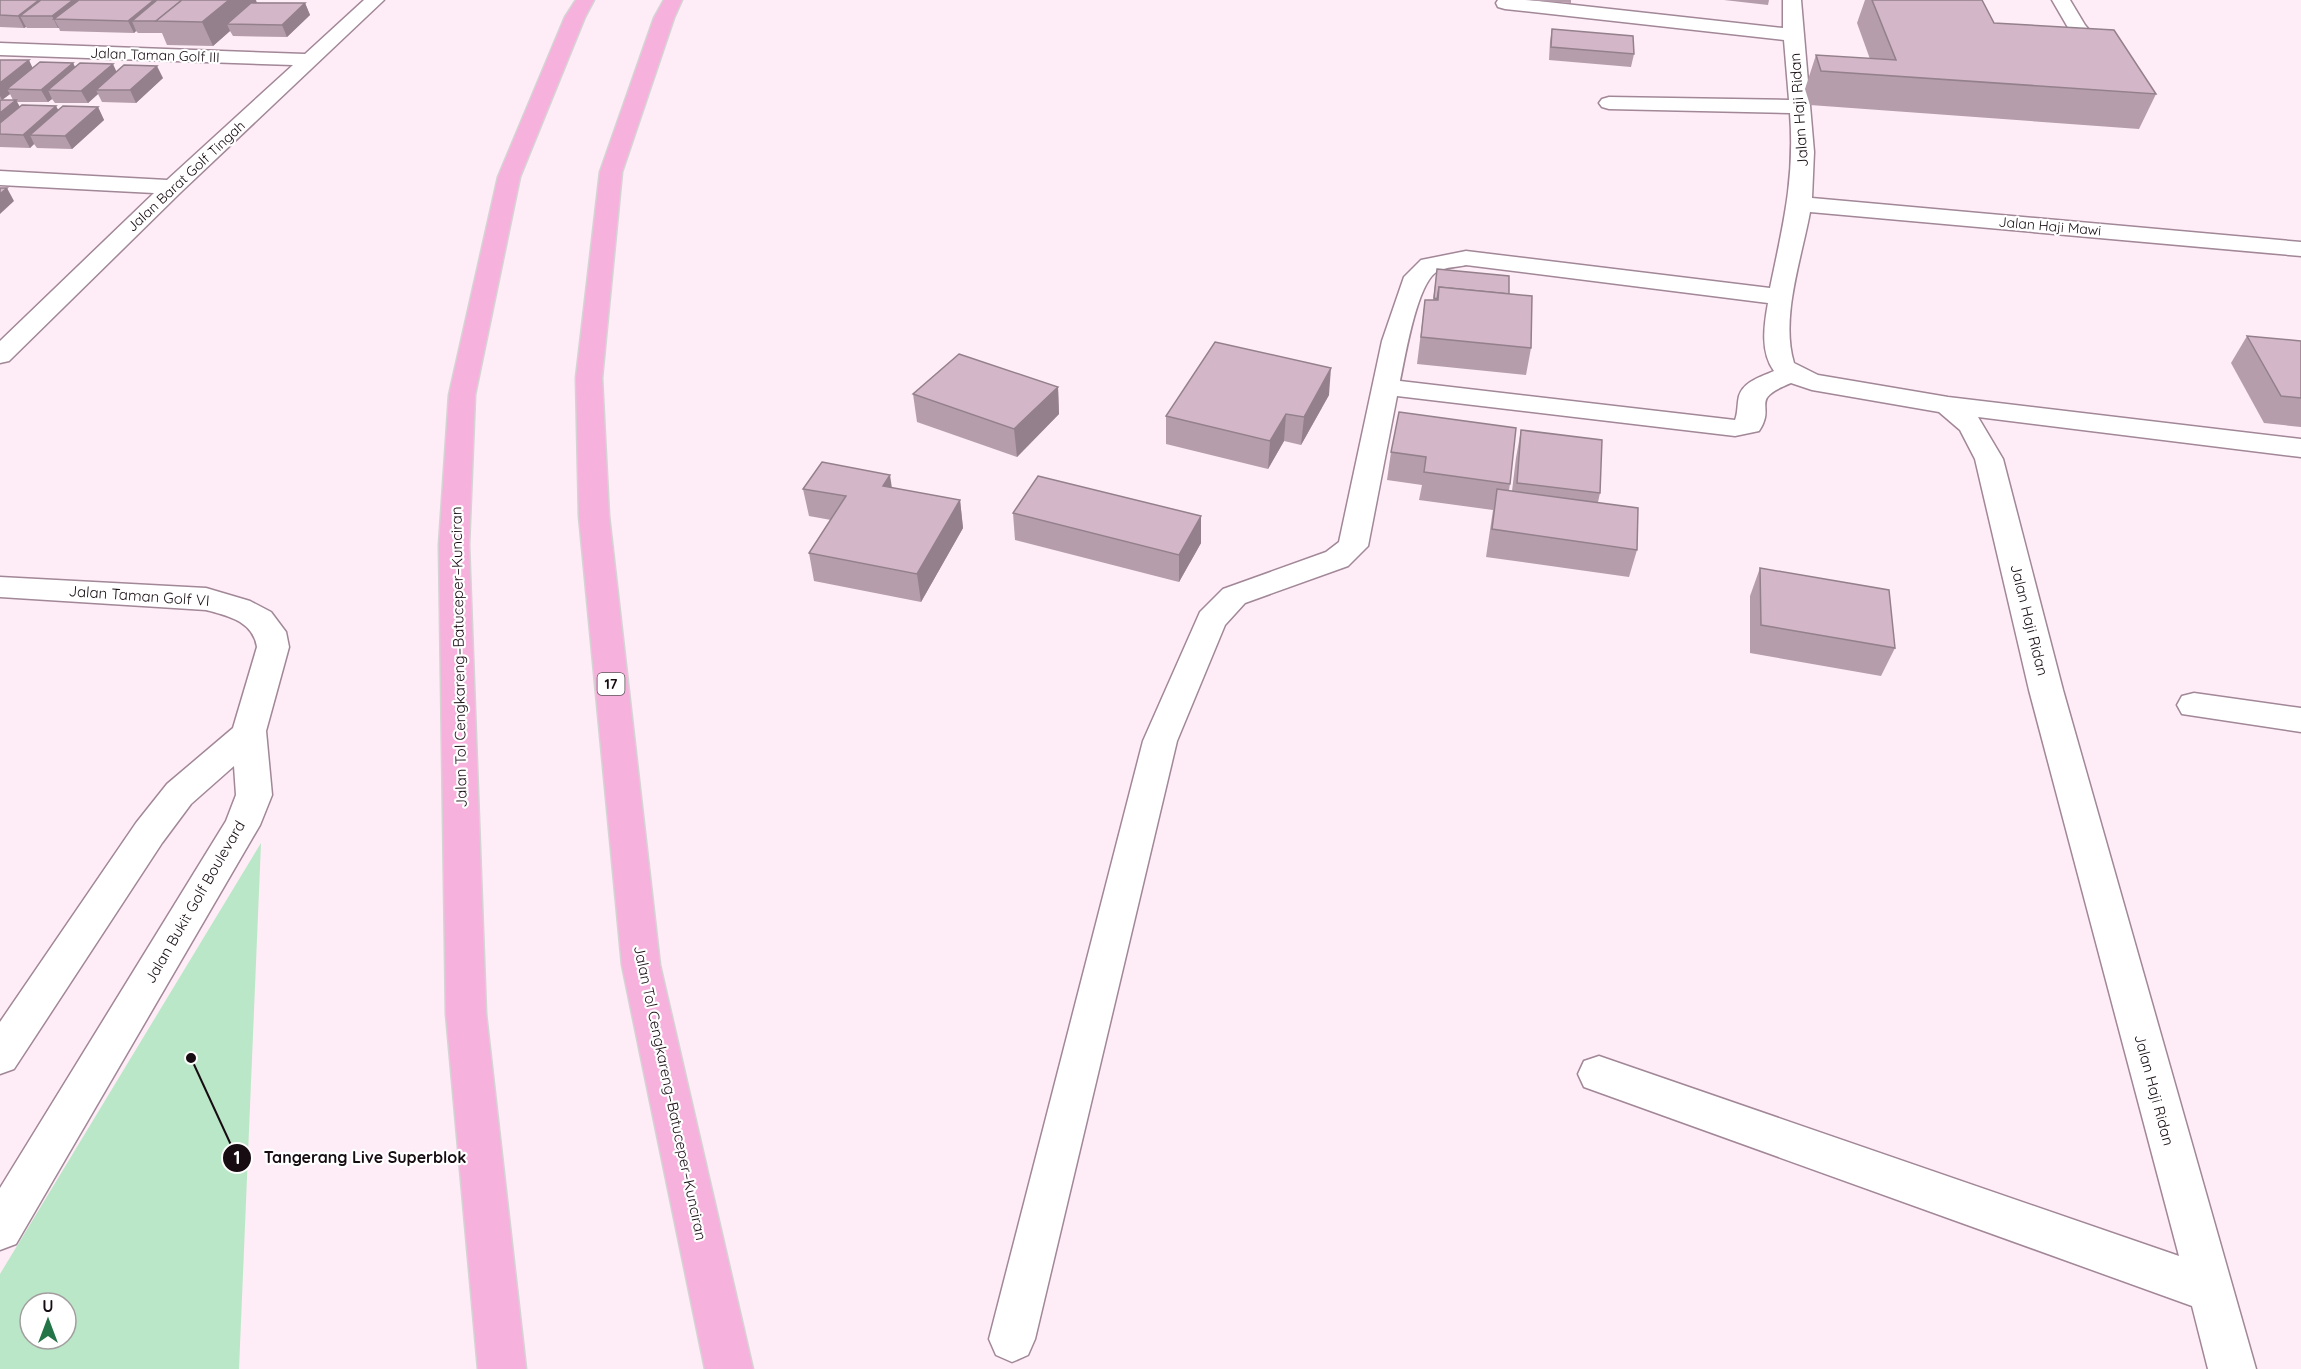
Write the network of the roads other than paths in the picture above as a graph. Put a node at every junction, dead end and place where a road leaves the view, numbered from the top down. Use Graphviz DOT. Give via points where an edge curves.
graph roads {
  1 [pos="375,0"];
  2 [pos="585,0"];
  3 [pos="673,0"];
  4 [pos="1792,0"];
  5 [pos="2061,0"];
  6 [pos="1505,3"];
  7 [pos="1793,35"];
  8 [pos="0,49"];
  9 [pos="310,60"];
  10 [pos="2111,68"];
  11 [pos="1609,103"];
  12 [pos="1801,107"];
  13 [pos="0,178"];
  14 [pos="173,187"];
  15 [pos="1799,204"];
  16 [pos="2301,249"];
  17 [pos="1782,297"];
  18 [pos="9,336"];
  19 [pos="0,355"];
  20 [pos="1791,374"];
  21 [pos="1386,387"];
  22 [pos="1948,405"];
  23 [pos="2301,448"];
  24 [pos="0,587"];
  25 [pos="2194,705"];
  26 [pos="2301,720"];
  27 [pos="249,732"];
  28 [pos="0,1056"];
  29 [pos="1599,1074"];
  30 [pos="0,1229"];
  31 [pos="2208,1288"];
  32 [pos="1012,1339"];
  33 [pos="502,1369"];
  34 [pos="729,1369"];
  35 [pos="2232,1369"];
  1 -- 9 [label="street, Jalan Barat Golf Tingah"];
  2 -- 33 [label="highway, Jalan Tol Cengkareng–Batuceper–Kunciran" via="509,177 462,395 454,544 466,1014"];
  3 -- 34 [label="highway, Jalan Tol Cengkareng–Batuceper–Kunciran / 17" via="611,171 589,378 594,516 641,965"];
  4 -- 7 [label="street, Jalan Haji Ridan"];
  5 -- 10 [label="street" via="2077,27"];
  6 -- 7 [label="street"];
  7 -- 12 [label="street, Jalan Haji Ridan"];
  8 -- 9 [label="street, Jalan Taman Golf III"];
  9 -- 14 [label="street, Jalan Barat Golf Tingah"];
  11 -- 12 [label="street"];
  12 -- 15 [label="street, Jalan Haji Ridan" via="1803,175"];
  13 -- 14 [label="street"];
  14 -- 18 [label="street, Jalan Barat Golf Tingah"];
  15 -- 16 [label="street, Jalan Haji Mawi"];
  15 -- 17 [label="street, Jalan Haji Ridan"];
  17 -- 20 [label="street, Jalan Haji Ridan" via="1778,346 1780,362"];
  17 -- 21 [label="street" via="1493,260 1444,260 1416,277 1395,341"];
  18 -- 19 [label="street, Jalan Barat Golf Tingah"];
  20 -- 21 [label="street" via="1761,386 1753,395 1749,425 1735,428"];
  20 -- 22 [label="street" via="1812,382"];
  21 -- 32 [label="street" via="1353,546 1337,559 1234,596 1211,620 1160,741"];
  22 -- 23 [label="street"];
  22 -- 31 [label="street, Jalan Haji Ridan" via="1972,426 1989,459 2046,690"];
  24 -- 27 [label="street, Jalan Taman Golf VI" via="206,599 235,606 262,620 273,636 274,655"];
  25 -- 26 [label="street"];
  27 -- 28 [label="street" via="179,794 149,833"];
  27 -- 30 [label="street, Jalan Bukit Golf Boulevard" via="254,795 242,825"];
  29 -- 31 [label="street"];
  31 -- 35 [label="street, Jalan Haji Ridan"];
}
